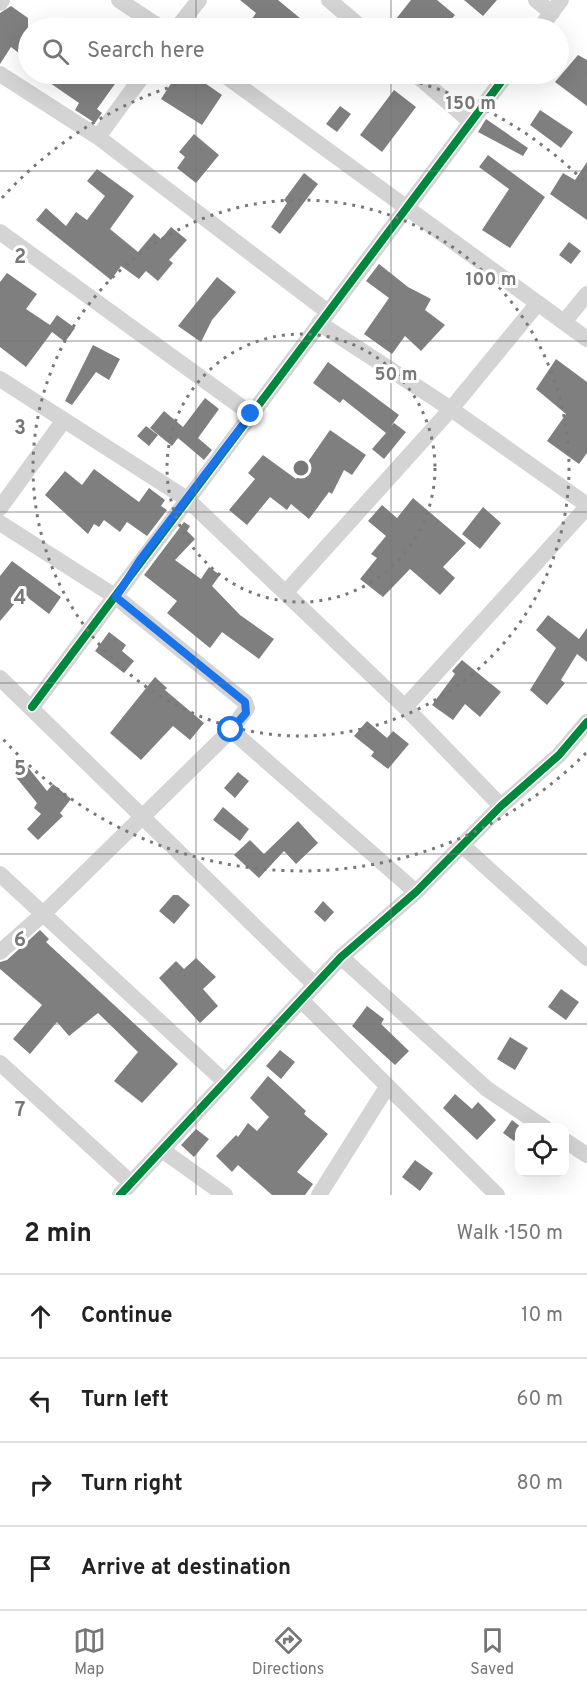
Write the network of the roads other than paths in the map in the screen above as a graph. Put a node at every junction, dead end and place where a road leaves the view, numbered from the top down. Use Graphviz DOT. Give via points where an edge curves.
graph roads {
  1 [pos="119,0"];
  2 [pos="199,0"];
  3 [pos="329,0"];
  4 [pos="536,0"];
  5 [pos="556,7"];
  6 [pos="146,18"];
  7 [pos="185,18"];
  8 [pos="350,18"];
  9 [pos="0,74"];
  10 [pos="137,84"];
  11 [pos="237,84"];
  12 [pos="427,84"];
  13 [pos="500,84"];
  14 [pos="471,122"];
  15 [pos="98,137"];
  16 [pos="407,210"];
  17 [pos="0,232"];
  18 [pos="587,294"];
  19 [pos="538,303"];
  20 [pos="324,318"];
  21 [pos="564,322"];
  22 [pos="587,339"];
  23 [pos="0,379"];
  24 [pos="452,409"];
  25 [pos="251,414"];
  26 [pos="64,420"];
  27 [pos="187,499"];
  28 [pos="587,506"];
  29 [pos="0,508"];
  30 [pos="0,523"];
  31 [pos="286,592"];
  32 [pos="116,597"];
  33 [pos="0,678"];
  34 [pos="32,707"];
  35 [pos="405,707"];
  36 [pos="587,722"];
  37 [pos="231,730"];
  38 [pos="501,806"];
  39 [pos="143,815"];
  40 [pos="463,846"];
  41 [pos="0,873"];
  42 [pos="416,892"];
  43 [pos="42,915"];
  44 [pos="0,952"];
  45 [pos="342,957"];
  46 [pos="587,958"];
  47 [pos="315,985"];
  48 [pos="301,1000"];
  49 [pos="0,1064"];
  50 [pos="225,1082"];
  51 [pos="387,1088"];
  52 [pos="538,1123"];
  53 [pos="569,1143"];
  54 [pos="162,1150"];
  55 [pos="587,1155"];
  56 [pos="125,1189"];
  57 [pos="225,1195"];
  58 [pos="319,1195"];
  59 [pos="497,1195"];
  1 -- 6 [label="street"];
  2 -- 7 [label="street"];
  3 -- 8 [label="street"];
  4 -- 5 [label="street"];
  9 -- 15 [label="street"];
  10 -- 15 [label="street"];
  11 -- 16 [label="street"];
  12 -- 14 [label="street"];
  13 -- 14 [label="street"];
  14 -- 16 [label="street"];
  15 -- 20 [label="street"];
  16 -- 19 [label="street"];
  16 -- 20 [label="street"];
  17 -- 25 [label="street"];
  18 -- 21 [label="street"];
  19 -- 21 [label="street"];
  19 -- 24 [label="street"];
  20 -- 24 [label="street"];
  20 -- 25 [label="street"];
  21 -- 22 [label="street"];
  23 -- 26 [label="street"];
  24 -- 28 [label="street"];
  24 -- 31 [label="street"];
  25 -- 27 [label="street"];
  26 -- 27 [label="street"];
  26 -- 29 [label="street"];
  27 -- 31 [label="street"];
  27 -- 32 [label="street"];
  28 -- 35 [label="street"];
  30 -- 32 [label="street"];
  31 -- 35 [label="street"];
  32 -- 34 [label="street"];
  32 -- 37 [label="street" via="245,702 246,713"];
  33 -- 34 [label="street"];
  34 -- 39 [label="street"];
  35 -- 38 [label="street"];
  36 -- 38 [label="street" via="559,755"];
  37 -- 39 [label="street"];
  37 -- 42 [label="street"];
  38 -- 40 [label="street"];
  39 -- 43 [label="street"];
  39 -- 47 [label="street"];
  40 -- 42 [label="street"];
  40 -- 46 [label="street"];
  41 -- 43 [label="street"];
  42 -- 45 [label="street"];
  43 -- 44 [label="street"];
  43 -- 50 [label="street"];
  45 -- 47 [label="street"];
  45 -- 52 [label="street" via="487,1089"];
  47 -- 48 [label="street"];
  48 -- 50 [label="street"];
  48 -- 51 [label="street"];
  49 -- 56 [label="street"];
  50 -- 54 [label="street"];
  51 -- 58 [label="street"];
  51 -- 59 [label="street"];
  53 -- 55 [label="street"];
  54 -- 56 [label="street"];
  54 -- 57 [label="street"];
}
